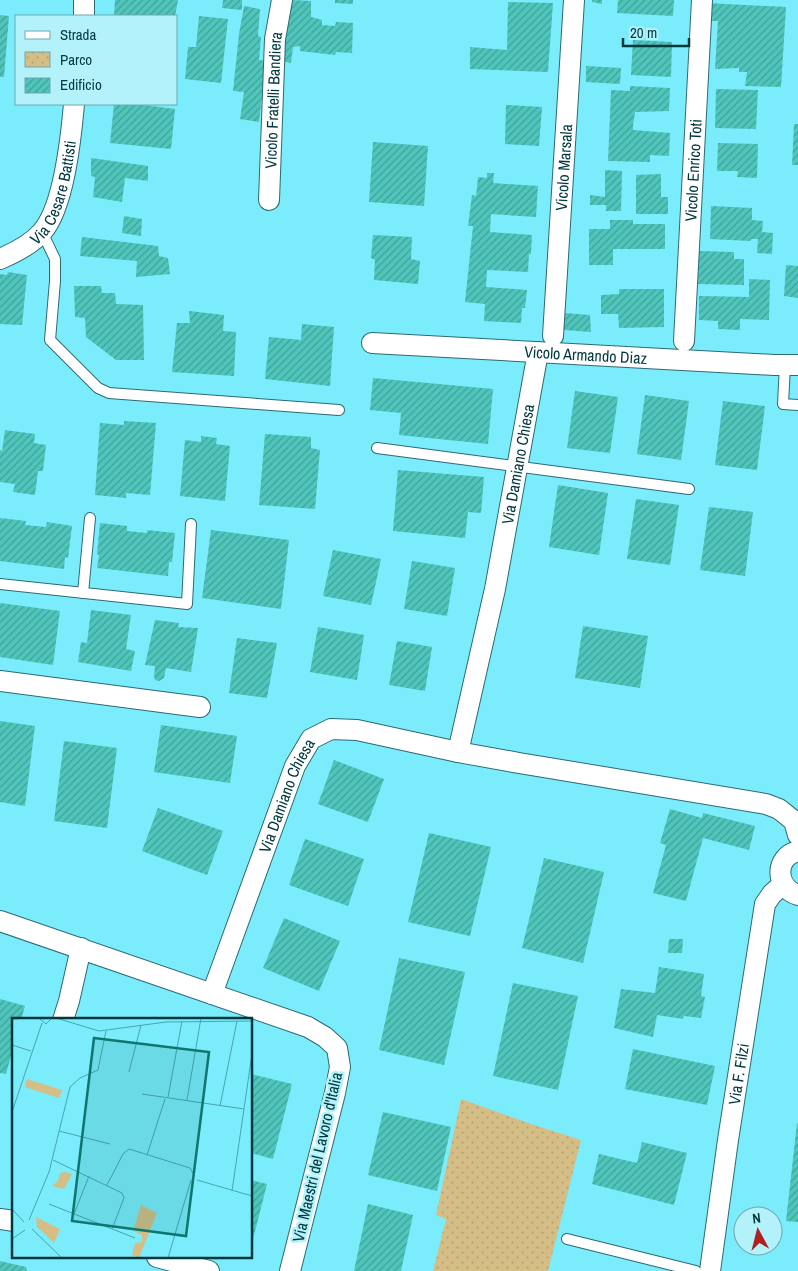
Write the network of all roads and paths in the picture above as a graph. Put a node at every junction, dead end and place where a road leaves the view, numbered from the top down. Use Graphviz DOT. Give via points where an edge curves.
graph roads {
  1 [pos="84,0"];
  2 [pos="282,0"];
  3 [pos="574,0"];
  4 [pos="702,0"];
  5 [pos="84,15"];
  6 [pos="74,105"];
  7 [pos="269,200"];
  8 [pos="42,232"];
  9 [pos="0,259"];
  10 [pos="553,336"];
  11 [pos="684,341"];
  12 [pos="372,343"];
  13 [pos="538,352"];
  14 [pos="792,365"];
  15 [pos="798,405"];
  16 [pos="338,410"];
  17 [pos="377,448"];
  18 [pos="518,466"];
  19 [pos="689,489"];
  20 [pos="90,518"];
  21 [pos="191,524"];
  22 [pos="0,584"];
  23 [pos="83,593"];
  24 [pos="0,681"];
  25 [pos="200,707"];
  26 [pos="458,752"];
  27 [pos="798,835"];
  28 [pos="798,851"];
  29 [pos="790,890"];
  30 [pos="0,921"];
  31 [pos="81,948"];
  32 [pos="212,994"];
  33 [pos="64,1018"];
  34 [pos="568,1239"];
  35 [pos="161,1258"];
  36 [pos="209,1271"];
  37 [pos="290,1271"];
  38 [pos="696,1271"];
  39 [pos="710,1271"];
  1 -- 5 [label="street"];
  2 -- 7 [label="street, Vicolo Fratelli Bandiera" via="275,39"];
  3 -- 10 [label="street, Vicolo Marsala"];
  4 -- 11 [label="street, Vicolo Enrico Toti"];
  6 -- 8 [label="street, Via Cesare Battisti" via="63,181 53,215"];
  8 -- 9 [label="street, Via Cesare Battisti"];
  8 -- 16 [label="lane" via="55,259 50,340 98,388 109,393"];
  12 -- 13 [label="street, Vicolo Armando Diaz"];
  13 -- 14 [label="street, Vicolo Armando Diaz"];
  13 -- 18 [label="street, Via Damiano Chiesa"];
  14 -- 15 [label="lane" via="783,404"];
  17 -- 18 [label="lane"];
  18 -- 19 [label="lane"];
  18 -- 26 [label="street, Via Damiano Chiesa" via="495,589"];
  20 -- 23 [label="lane"];
  21 -- 23 [label="lane" via="187,604"];
  22 -- 23 [label="lane"];
  24 -- 25 [label="street"];
  26 -- 27 [label="street, Via Damiano Chiesa" via="766,804 779,808 794,821"];
  26 -- 32 [label="street, Via Damiano Chiesa" via="357,730 331,729 311,739 295,766"];
  28 -- 29 [label="street" via="787,857 780,870 781,878"];
  29 -- 39 [label="street, Via F. Filzi" via="772,894 765,904"];
  30 -- 31 [label="street"];
  31 -- 32 [label="street"];
  31 -- 33 [label="street"];
  32 -- 37 [label="street, Via Maestri del Lavoro d'Italia" via="308,1027 337,1048 340,1067 335,1093"];
  34 -- 38 [label="lane"];
  35 -- 36 [label="street"];
}
